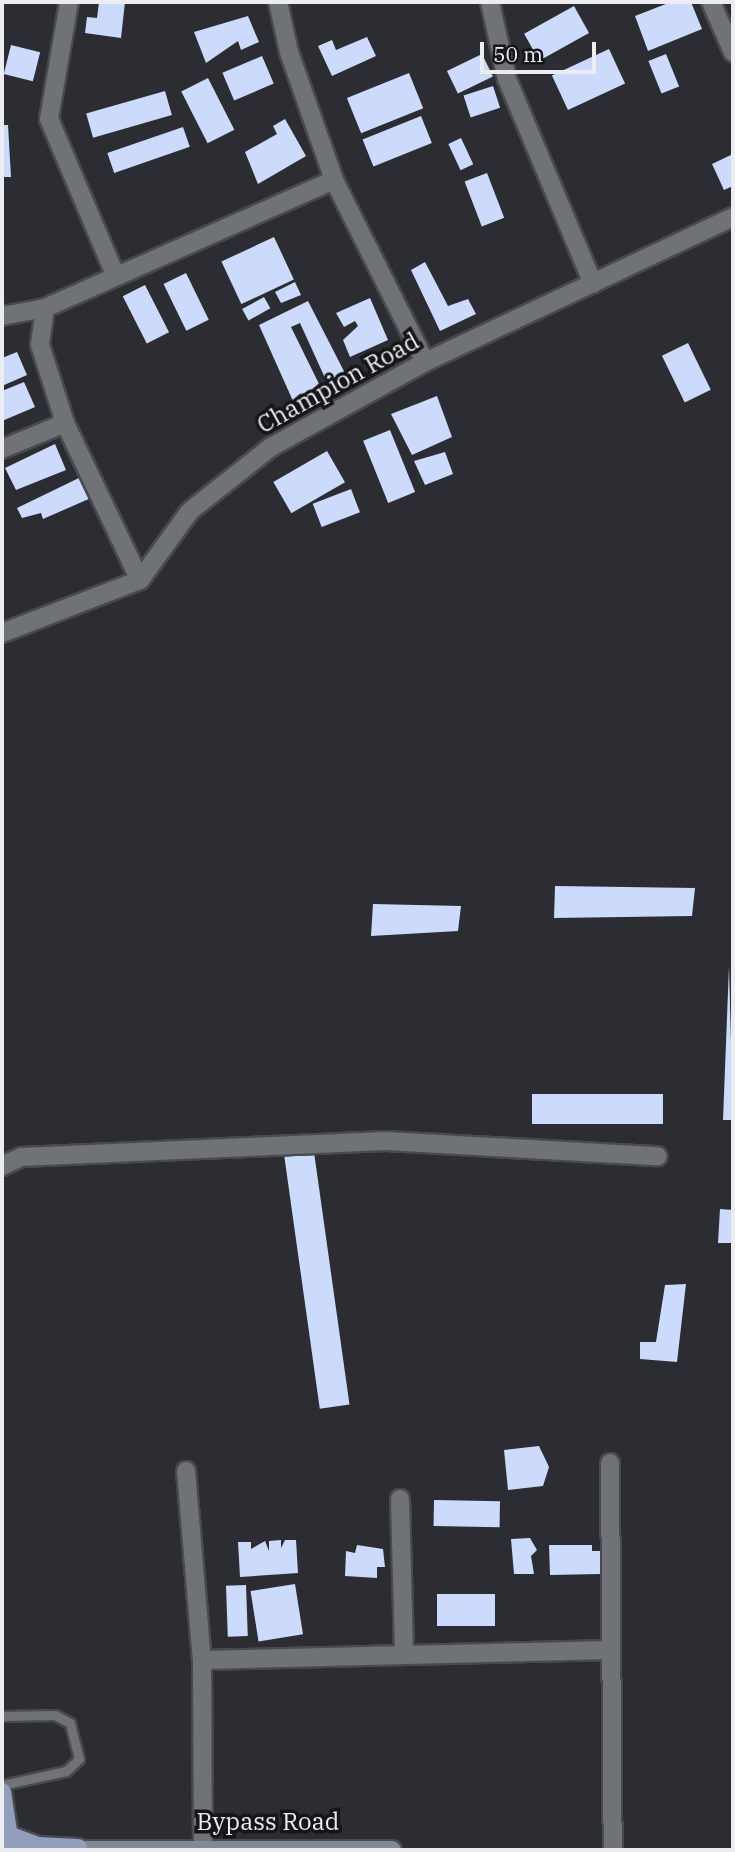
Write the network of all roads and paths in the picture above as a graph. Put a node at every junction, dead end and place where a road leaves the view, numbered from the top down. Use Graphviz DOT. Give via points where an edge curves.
graph roads {
  1 [pos="69,2"];
  2 [pos="278,2"];
  3 [pos="490,2"];
  4 [pos="711,2"];
  5 [pos="733,52"];
  6 [pos="334,180"];
  7 [pos="733,218"];
  8 [pos="114,272"];
  9 [pos="593,284"];
  10 [pos="45,308"];
  11 [pos="2,316"];
  12 [pos="425,362"];
  13 [pos="65,423"];
  14 [pos="2,449"];
  15 [pos="140,580"];
  16 [pos="2,633"];
  17 [pos="658,1156"];
  18 [pos="2,1166"];
  19 [pos="610,1464"];
  20 [pos="186,1471"];
  21 [pos="400,1499"];
  22 [pos="611,1650"];
  23 [pos="404,1654"];
  24 [pos="202,1660"];
  25 [pos="2,1716"];
  26 [pos="2,1785"];
  27 [pos="2,1792"];
  28 [pos="10,1842"];
  29 [pos="203,1846"];
  30 [pos="73,1849"];
  31 [pos="143,1849"];
  32 [pos="358,1849"];
  33 [pos="392,1850"];
  34 [pos="613,1850"];
  1 -- 8 [label="street" via="49,119"];
  2 -- 6 [label="street" via="296,75"];
  3 -- 9 [label="street" via="507,79"];
  4 -- 5 [label="street"];
  6 -- 8 [label="street"];
  6 -- 12 [label="street"];
  7 -- 9 [label="street, Champion Road"];
  8 -- 10 [label="street"];
  9 -- 12 [label="street, Champion Road"];
  10 -- 11 [label="street"];
  10 -- 13 [label="street" via="40,345"];
  12 -- 15 [label="street, Champion Road" via="235,471 190,511"];
  13 -- 14 [label="street"];
  13 -- 15 [label="street"];
  15 -- 16 [label="street"];
  17 -- 18 [label="street" via="335,1142 21,1157"];
  19 -- 22 [label="street"];
  20 -- 24 [label="street"];
  21 -- 23 [label="street"];
  22 -- 23 [label="street"];
  22 -- 34 [label="street"];
  23 -- 24 [label="street"];
  24 -- 29 [label="street"];
  25 -- 26 [label="lane" via="55,1714 70,1723 79,1759 66,1771"];
  27 -- 28 [label="main road"];
  28 -- 30 [label="main road"];
  29 -- 31 [label="street, Bypass Road"];
  29 -- 32 [label="street, Bypass Road"];
  30 -- 31 [label="street, Bypass Road"];
  32 -- 33 [label="street, Bypass Road"];
}
